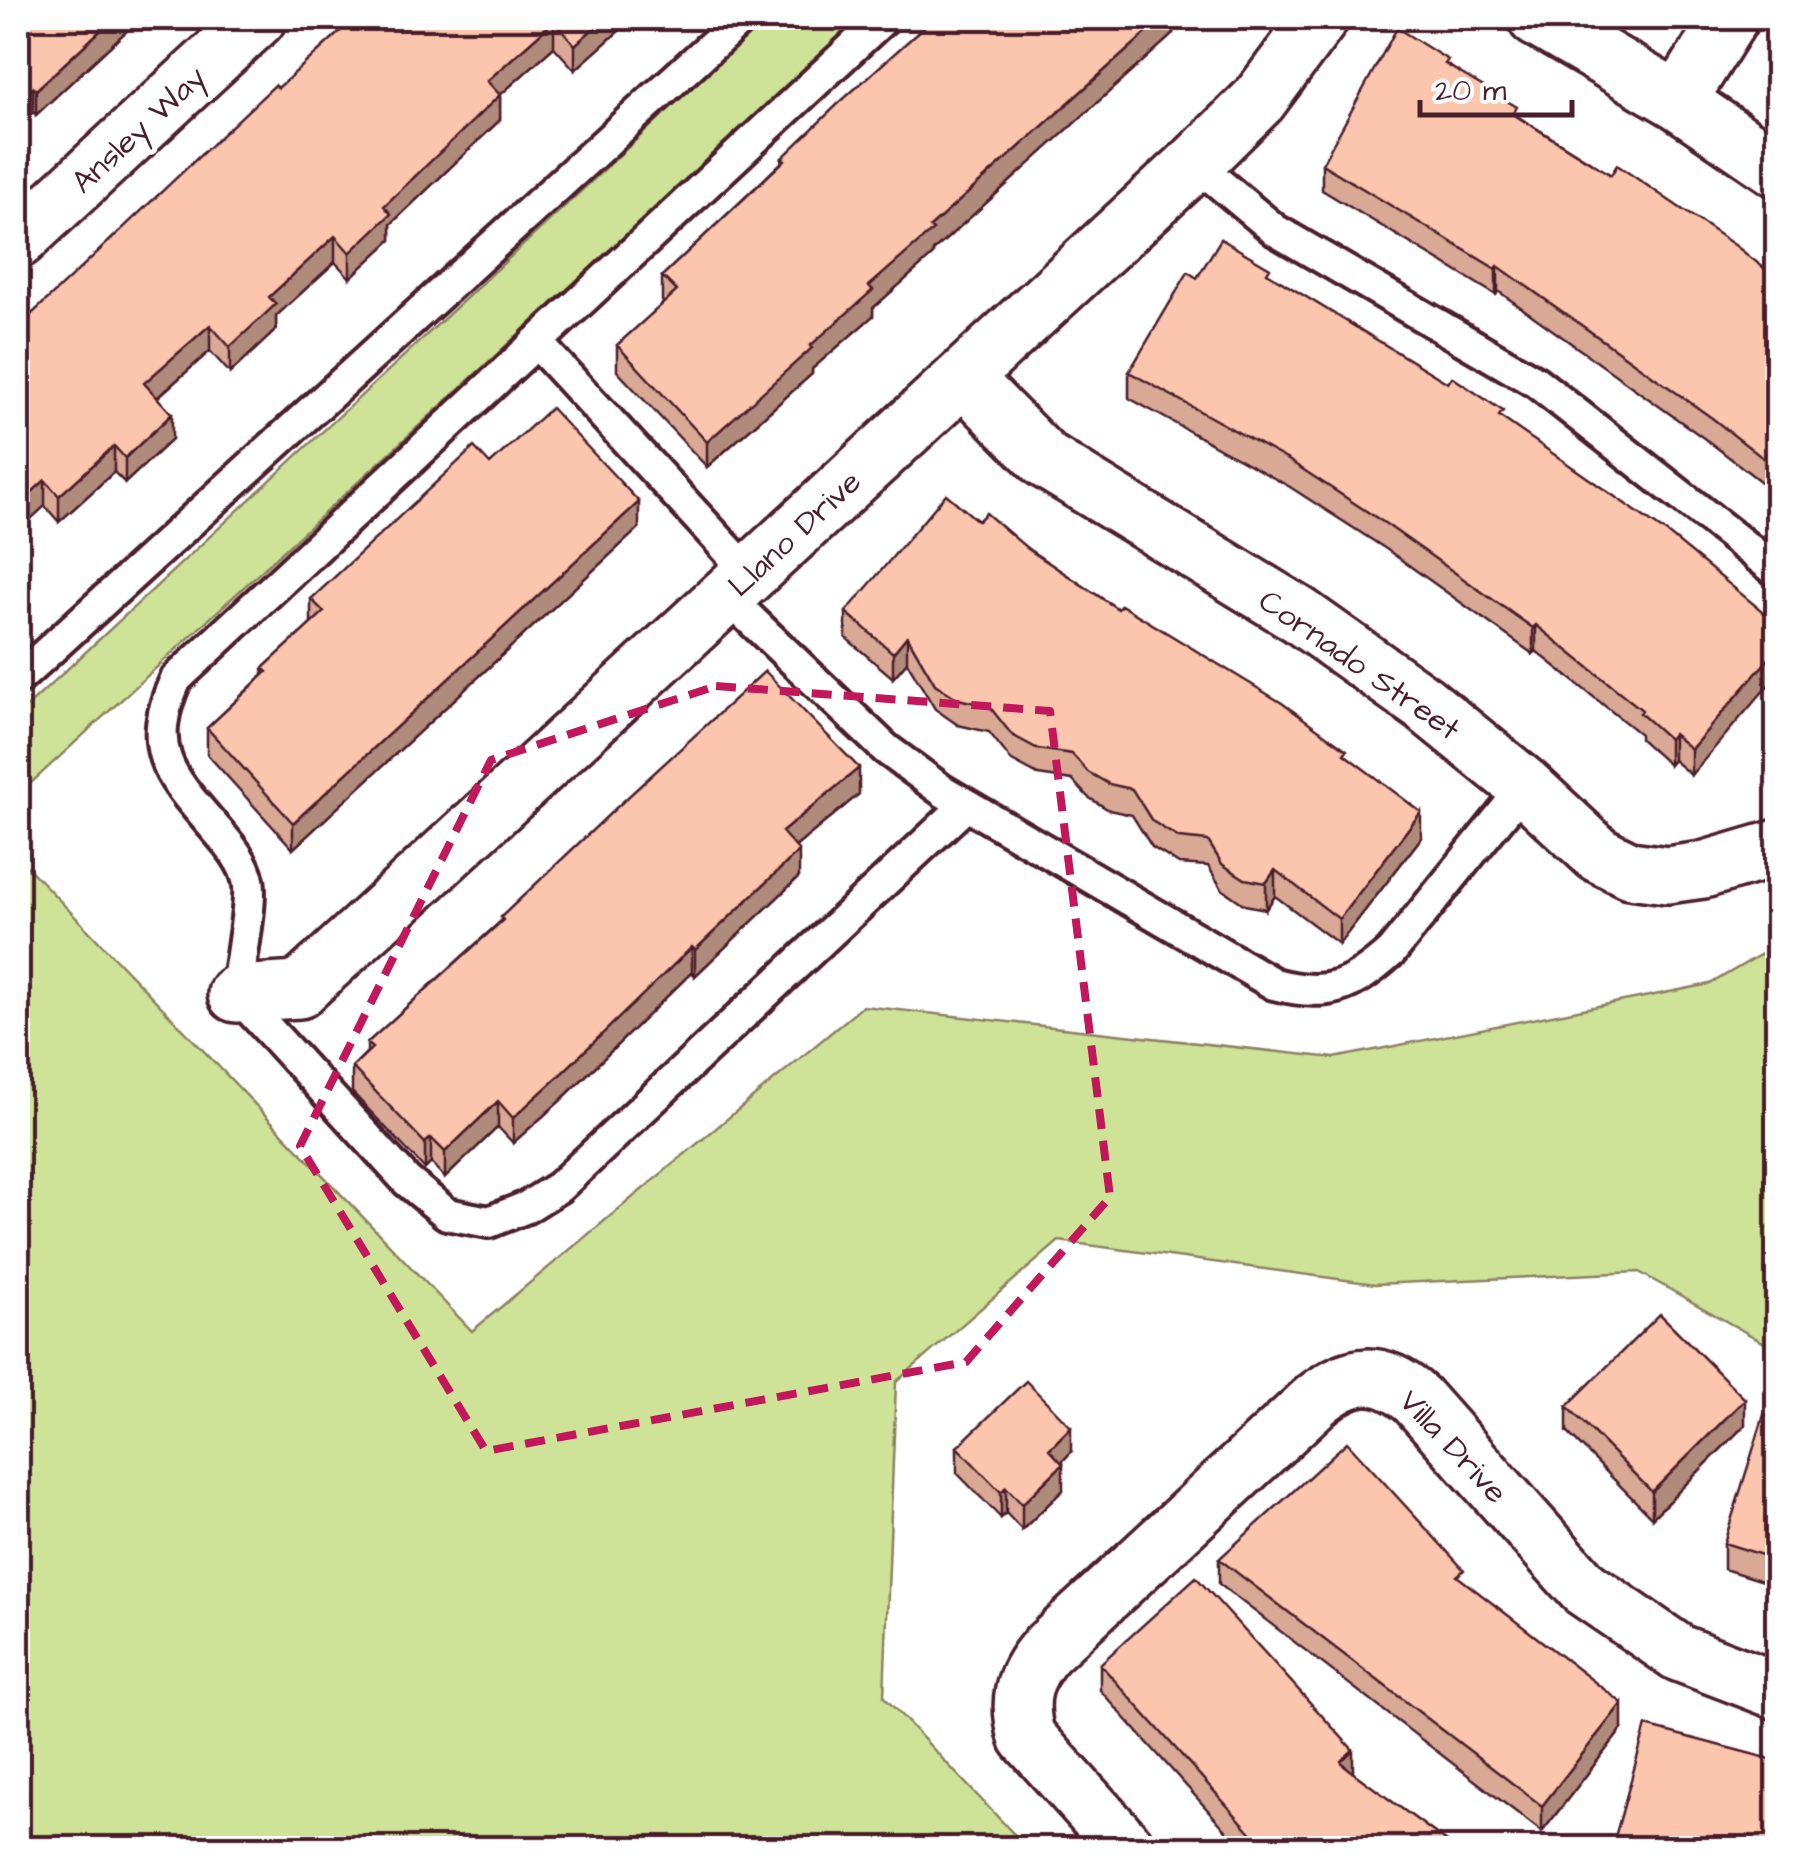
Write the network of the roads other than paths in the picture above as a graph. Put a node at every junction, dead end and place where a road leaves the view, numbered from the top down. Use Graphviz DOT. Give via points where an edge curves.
graph roads {
  1 [pos="258,18"];
  2 [pos="742,18"];
  3 [pos="884,18"];
  4 [pos="1320,18"];
  5 [pos="1536,18"];
  6 [pos="1730,18"];
  7 [pos="1599,33"];
  8 [pos="1678,101"];
  9 [pos="1195,163"];
  10 [pos="1778,169"];
  11 [pos="18,240"];
  12 [pos="536,342"];
  13 [pos="964,376"];
  14 [pos="1778,572"];
  15 [pos="738,585"];
  16 [pos="18,680"];
  17 [pos="1525,786"];
  18 [pos="966,805"];
  19 [pos="1778,848"];
  20 [pos="236,994"];
  21 [pos="1778,1691"];
  22 [pos="1127,1848"];
  1 -- 11 [label="street, Ansley Way"];
  2 -- 16 [label="lane"];
  3 -- 12 [label="lane"];
  4 -- 9 [label="street, Llano Drive" via="1259,100"];
  5 -- 7 [label="street"];
  6 -- 8 [label="street"];
  7 -- 8 [label="street"];
  8 -- 10 [label="street"];
  9 -- 13 [label="street, Llano Drive"];
  9 -- 14 [label="lane" via="1275,230 1536,382"];
  12 -- 15 [label="lane"];
  12 -- 20 [label="lane" via="176,678 160,734 166,763 235,852 250,882"];
  13 -- 15 [label="street, Llano Drive"];
  13 -- 17 [label="street, Cornado Street" via="1045,460 1300,615"];
  15 -- 18 [label="lane" via="886,749"];
  15 -- 20 [label="street, Llano Drive" via="299,990"];
  17 -- 18 [label="lane" via="1391,952 1336,990 1303,992 1274,984"];
  17 -- 19 [label="street, Cornado Street" via="1598,854 1630,870 1667,876"];
  18 -- 20 [label="lane" via="558,1187 488,1222 448,1214 408,1182"];
  21 -- 22 [label="street, Villa Drive" via="1679,1653 1584,1588 1418,1400 1386,1379 1362,1376 1316,1400 1030,1668 1021,1714 1028,1737"];
}
